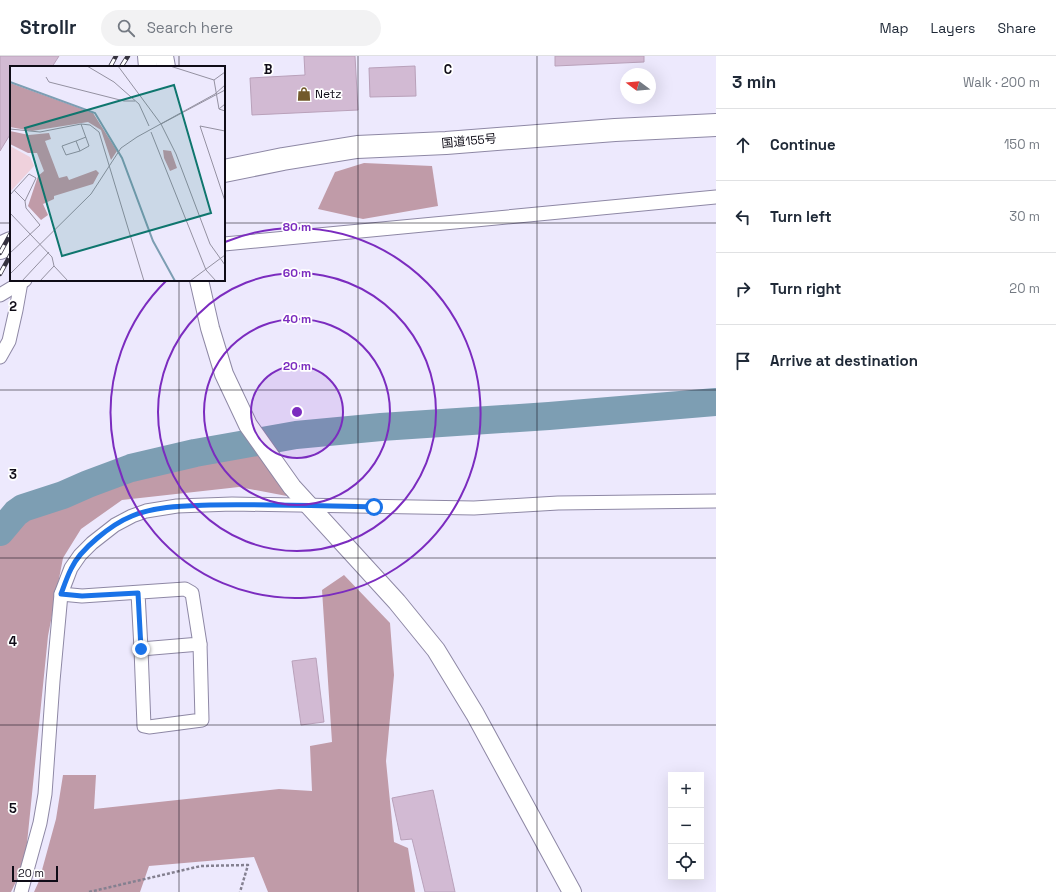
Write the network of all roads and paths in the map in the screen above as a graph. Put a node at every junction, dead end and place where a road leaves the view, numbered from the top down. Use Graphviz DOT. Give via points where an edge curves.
graph roads {
  1 [pos="147,56"];
  2 [pos="164,56"];
  3 [pos="148,66"];
  4 [pos="166,66"];
  5 [pos="716,125"];
  6 [pos="225,171"];
  7 [pos="716,197"];
  8 [pos="10,243"];
  9 [pos="225,244"];
  10 [pos="0,248"];
  11 [pos="23,281"];
  12 [pos="199,281"];
  13 [pos="0,295"];
  14 [pos="0,357"];
  15 [pos="716,500"];
  16 [pos="308,506"];
  17 [pos="138,593"];
  18 [pos="61,594"];
  19 [pos="200,644"];
  20 [pos="141,649"];
  21 [pos="20,892"];
  22 [pos="89,892"];
  23 [pos="240,892"];
  24 [pos="572,892"];
  1 -- 3 [label="street"];
  2 -- 4 [label="street"];
  5 -- 6 [label="highway, 国道155号" via="356,147"];
  7 -- 9 [label="street"];
  8 -- 10 [label="highway"];
  11 -- 13 [label="street"];
  11 -- 14 [label="street" via="8,341"];
  12 -- 16 [label="street" via="224,374 248,425"];
  15 -- 16 [label="street" via="558,503 474,508"];
  16 -- 18 [label="street" via="232,504 177,506 146,511 115,525 92,543 71,568"];
  16 -- 24 [label="street" via="397,602 436,650 475,714"];
  17 -- 18 [label="street" via="82,596"];
  17 -- 19 [label="street" via="185,588 192,593"];
  17 -- 20 [label="street"];
  18 -- 21 [label="street" via="45,794 40,822"];
  19 -- 20 [label="street"];
  19 -- 20 [label="street" via="202,720 149,727 144,726"];
  22 -- 23 [label="path" via="201,866 248,865"];
}
